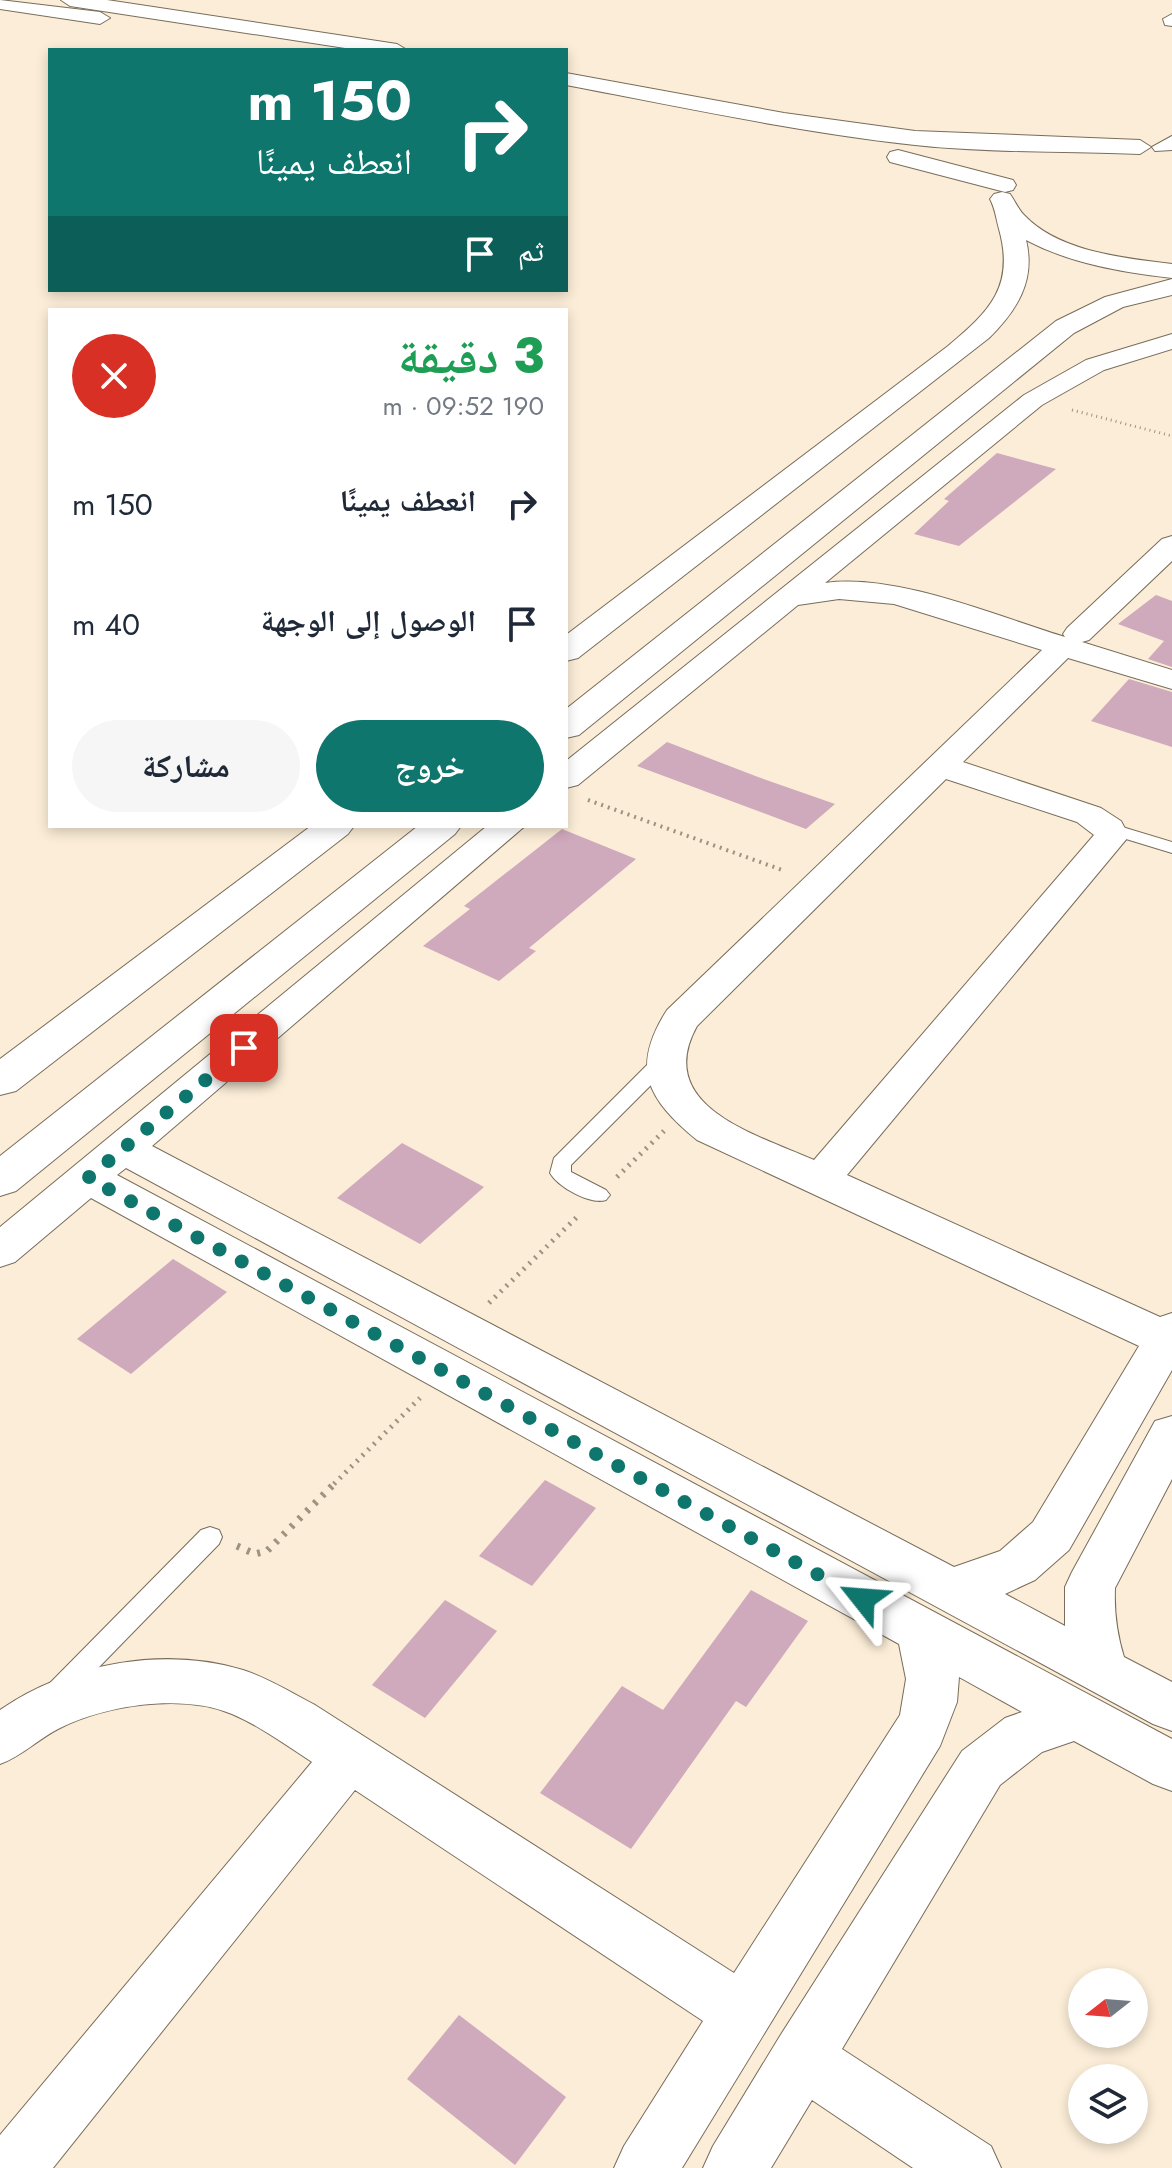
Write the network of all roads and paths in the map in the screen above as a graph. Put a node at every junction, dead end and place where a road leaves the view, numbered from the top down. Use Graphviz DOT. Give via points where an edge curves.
graph roads {
  1 [pos="70,0"];
  2 [pos="0,3"];
  3 [pos="289,48"];
  4 [pos="384,48"];
  5 [pos="568,79"];
  6 [pos="568,92"];
  7 [pos="1161,146"];
  8 [pos="1015,183"];
  9 [pos="1172,271"];
  10 [pos="1172,287"];
  11 [pos="1172,341"];
  12 [pos="1033,400"];
  13 [pos="1172,436"];
  14 [pos="857,542"];
  15 [pos="1172,545"];
  16 [pos="788,598"];
  17 [pos="1071,640"];
  18 [pos="568,649"];
  19 [pos="1172,663"];
  20 [pos="1172,680"];
  21 [pos="568,725"];
  22 [pos="942,766"];
  23 [pos="574,788"];
  24 [pos="332,828"];
  25 [pos="440,828"];
  26 [pos="506,828"];
  27 [pos="1109,828"];
  28 [pos="1172,848"];
  29 [pos="820,884"];
  30 [pos="663,1061"];
  31 [pos="0,1081"];
  32 [pos="686,1110"];
  33 [pos="106,1163"];
  34 [pos="0,1180"];
  35 [pos="820,1180"];
  36 [pos="599,1195"];
  37 [pos="0,1251"];
  38 [pos="1169,1335"];
  39 [pos="454,1350"];
  40 [pos="1172,1434"];
  41 [pos="210,1537"];
  42 [pos="934,1609"];
  43 [pos="1091,1694"];
  44 [pos="1172,1708"];
  45 [pos="19,1726"];
  46 [pos="349,1757"];
  47 [pos="1172,1767"];
  48 [pos="743,2013"];
  49 [pos="801,2057"];
  50 [pos="13,2168"];
  51 [pos="646,2168"];
  52 [pos="735,2168"];
  53 [pos="969,2168"];
  1 -- 4 [label="street"];
  2 -- 3 [label="street"];
  5 -- 7 [label="street" via="911,137"];
  6 -- 8 [label="street" via="804,136"];
  7 -- 8 [label="street" via="1079,152"];
  8 -- 9 [label="street" via="1033,234 1108,261"];
  8 -- 18 [label="street" via="1015,280 988,326"];
  10 -- 21 [label="street" via="1114,302 1065,327"];
  11 -- 12 [label="street" via="1095,365"];
  12 -- 13 [label="path"];
  12 -- 14 [label="street"];
  14 -- 16 [label="street"];
  14 -- 17 [label="street" via="875,565 898,578"];
  15 -- 17 [label="street"];
  16 -- 17 [label="street" via="839,590 878,591"];
  16 -- 23 [label="street"];
  17 -- 19 [label="street"];
  17 -- 20 [label="street"];
  17 -- 22 [label="street"];
  22 -- 27 [label="street" via="1089,815"];
  22 -- 29 [label="street"];
  23 -- 29 [label="path"];
  24 -- 31 [label="street"];
  25 -- 34 [label="street"];
  26 -- 33 [label="street"];
  27 -- 28 [label="lane"];
  27 -- 35 [label="street" via="1112,836 1107,843"];
  29 -- 30 [label="street" via="681,1019 668,1039"];
  30 -- 32 [label="street" via="669,1086"];
  30 -- 36 [label="lane" via="561,1163 563,1177"];
  32 -- 35 [label="street" via="711,1130"];
  32 -- 36 [label="path"];
  33 -- 37 [label="street"];
  33 -- 39 [label="street"];
  35 -- 38 [label="street"];
  36 -- 39 [label="path"];
  38 -- 42 [label="street" via="1035,1555"];
  39 -- 41 [label="path" via="267,1551 251,1554 219,1536"];
  39 -- 42 [label="street"];
  40 -- 43 [label="street" via="1090,1587"];
  41 -- 45 [label="lane"];
  42 -- 43 [label="street"];
  42 -- 48 [label="street" via="934,1679 921,1729"];
  43 -- 44 [label="street"];
  43 -- 47 [label="street"];
  43 -- 49 [label="street" via="981,1768"];
  45 -- 46 [label="street" via="106,1687 175,1680 240,1692"];
  46 -- 48 [label="street"];
  46 -- 50 [label="street"];
  48 -- 51 [label="street"];
  49 -- 52 [label="street"];
  49 -- 53 [label="street"];
}
